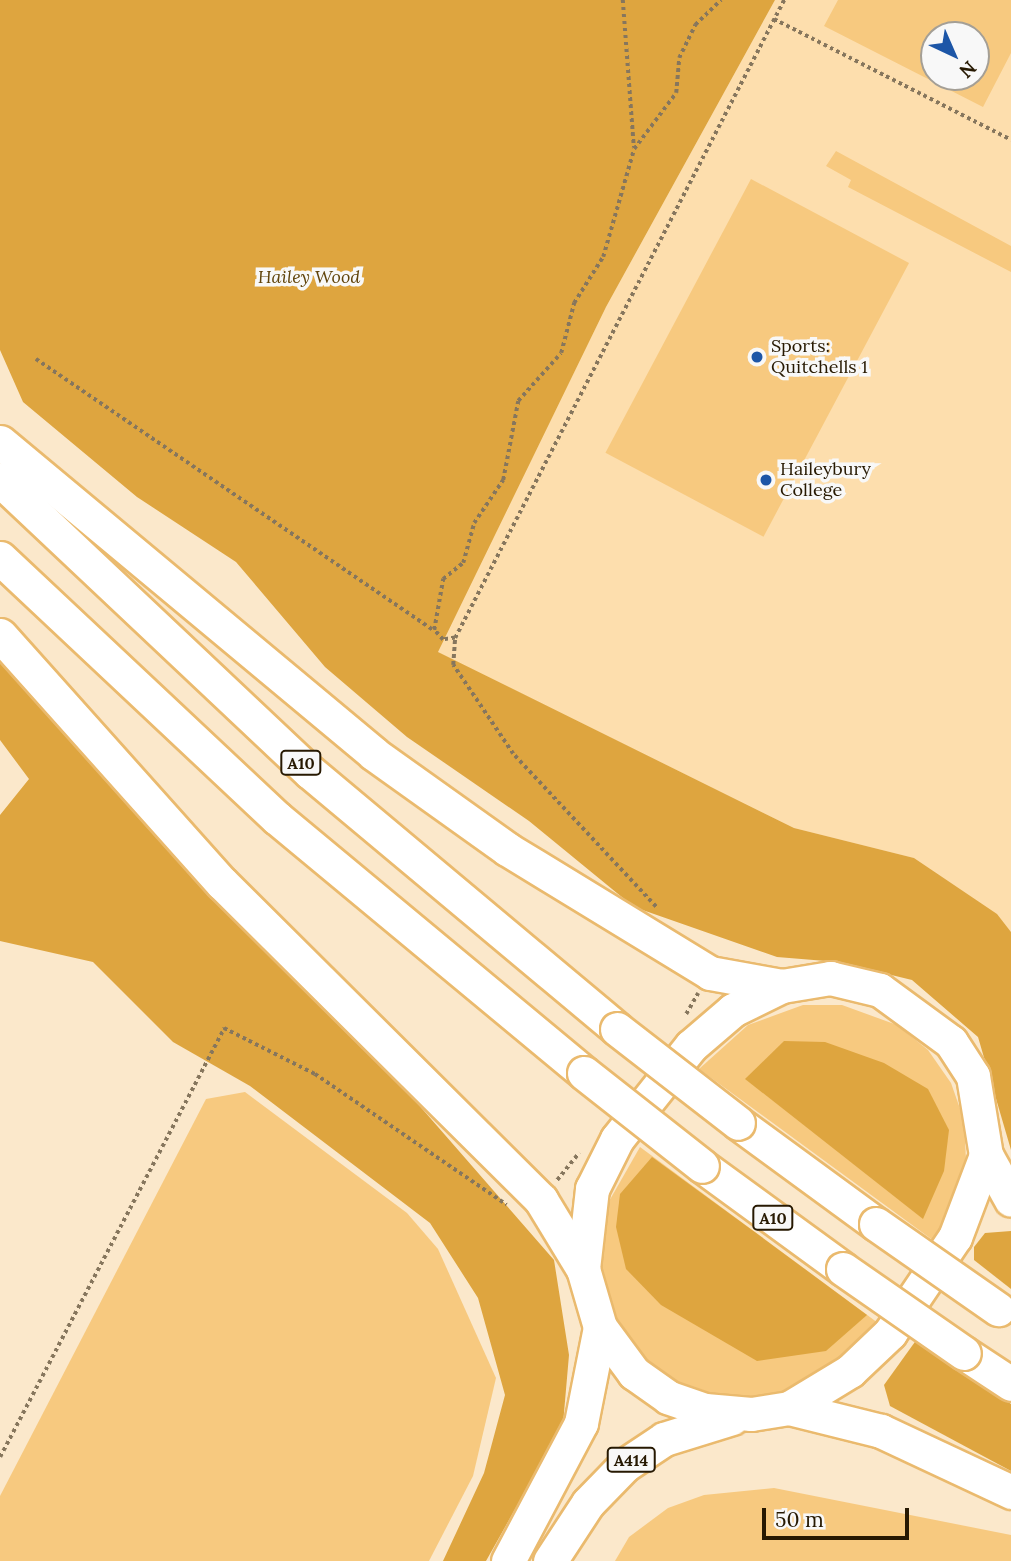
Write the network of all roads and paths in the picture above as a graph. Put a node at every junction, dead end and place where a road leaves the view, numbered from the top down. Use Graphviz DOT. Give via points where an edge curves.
graph roads {
  1 [pos="623,0"];
  2 [pos="721,0"];
  3 [pos="784,0"];
  4 [pos="774,19"];
  5 [pos="1011,140"];
  6 [pos="634,149"];
  7 [pos="36,359"];
  8 [pos="0,442"];
  9 [pos="0,480"];
  10 [pos="0,558"];
  11 [pos="434,631"];
  12 [pos="0,635"];
  13 [pos="455,638"];
  14 [pos="658,910"];
  15 [pos="782,986"];
  16 [pos="986,1155"];
  17 [pos="541,1200"];
  18 [pos="1011,1200"];
  19 [pos="583,1269"];
  20 [pos="1005,1313"];
  21 [pos="600,1328"];
  22 [pos="1011,1384"];
  23 [pos="789,1408"];
  24 [pos="751,1414"];
  25 [pos="0,1457"];
  26 [pos="1011,1492"];
  27 [pos="508,1561"];
  28 [pos="550,1561"];
  1 -- 6 [label="path"];
  2 -- 6 [label="path" via="695,25 679,58 676,93"];
  3 -- 4 [label="path"];
  4 -- 5 [label="path"];
  4 -- 13 [label="path"];
  6 -- 11 [label="path" via="603,257 574,303 561,353 518,401 503,480 474,523 463,563 443,579"];
  7 -- 11 [label="path"];
  8 -- 15 [label="highway" via="374,754 508,849 710,973"];
  9 -- 20 [label="highway, A10, bridge" via="310,772 617,1029 738,1123"];
  10 -- 22 [label="highway, A10, bridge" via="277,818 584,1073 843,1269"];
  11 -- 13 [label="path" via="443,640"];
  12 -- 17 [label="highway" via="222,883"];
  13 -- 14 [label="path" via="453,665 513,754"];
  15 -- 16 [label="highway" via="830,978 880,990 919,1014 951,1042 973,1076"];
  15 -- 19 [label="highway" via="733,1010 691,1046 617,1139 592,1189"];
  16 -- 18 [label="highway"];
  16 -- 23 [label="highway" via="955,1237 890,1333 850,1371"];
  17 -- 19 [label="highway"];
  17 -- 25 [label="path" via="529,1216 475,1187 315,1074 223,1028"];
  19 -- 21 [label="highway"];
  21 -- 24 [label="highway" via="635,1373 668,1397 705,1410"];
  21 -- 27 [label="highway" via="581,1423"];
  23 -- 24 [label="highway"];
  23 -- 26 [label="highway" via="881,1431"];
  24 -- 28 [label="highway, A414" via="694,1427 645,1450 604,1484"];
}
